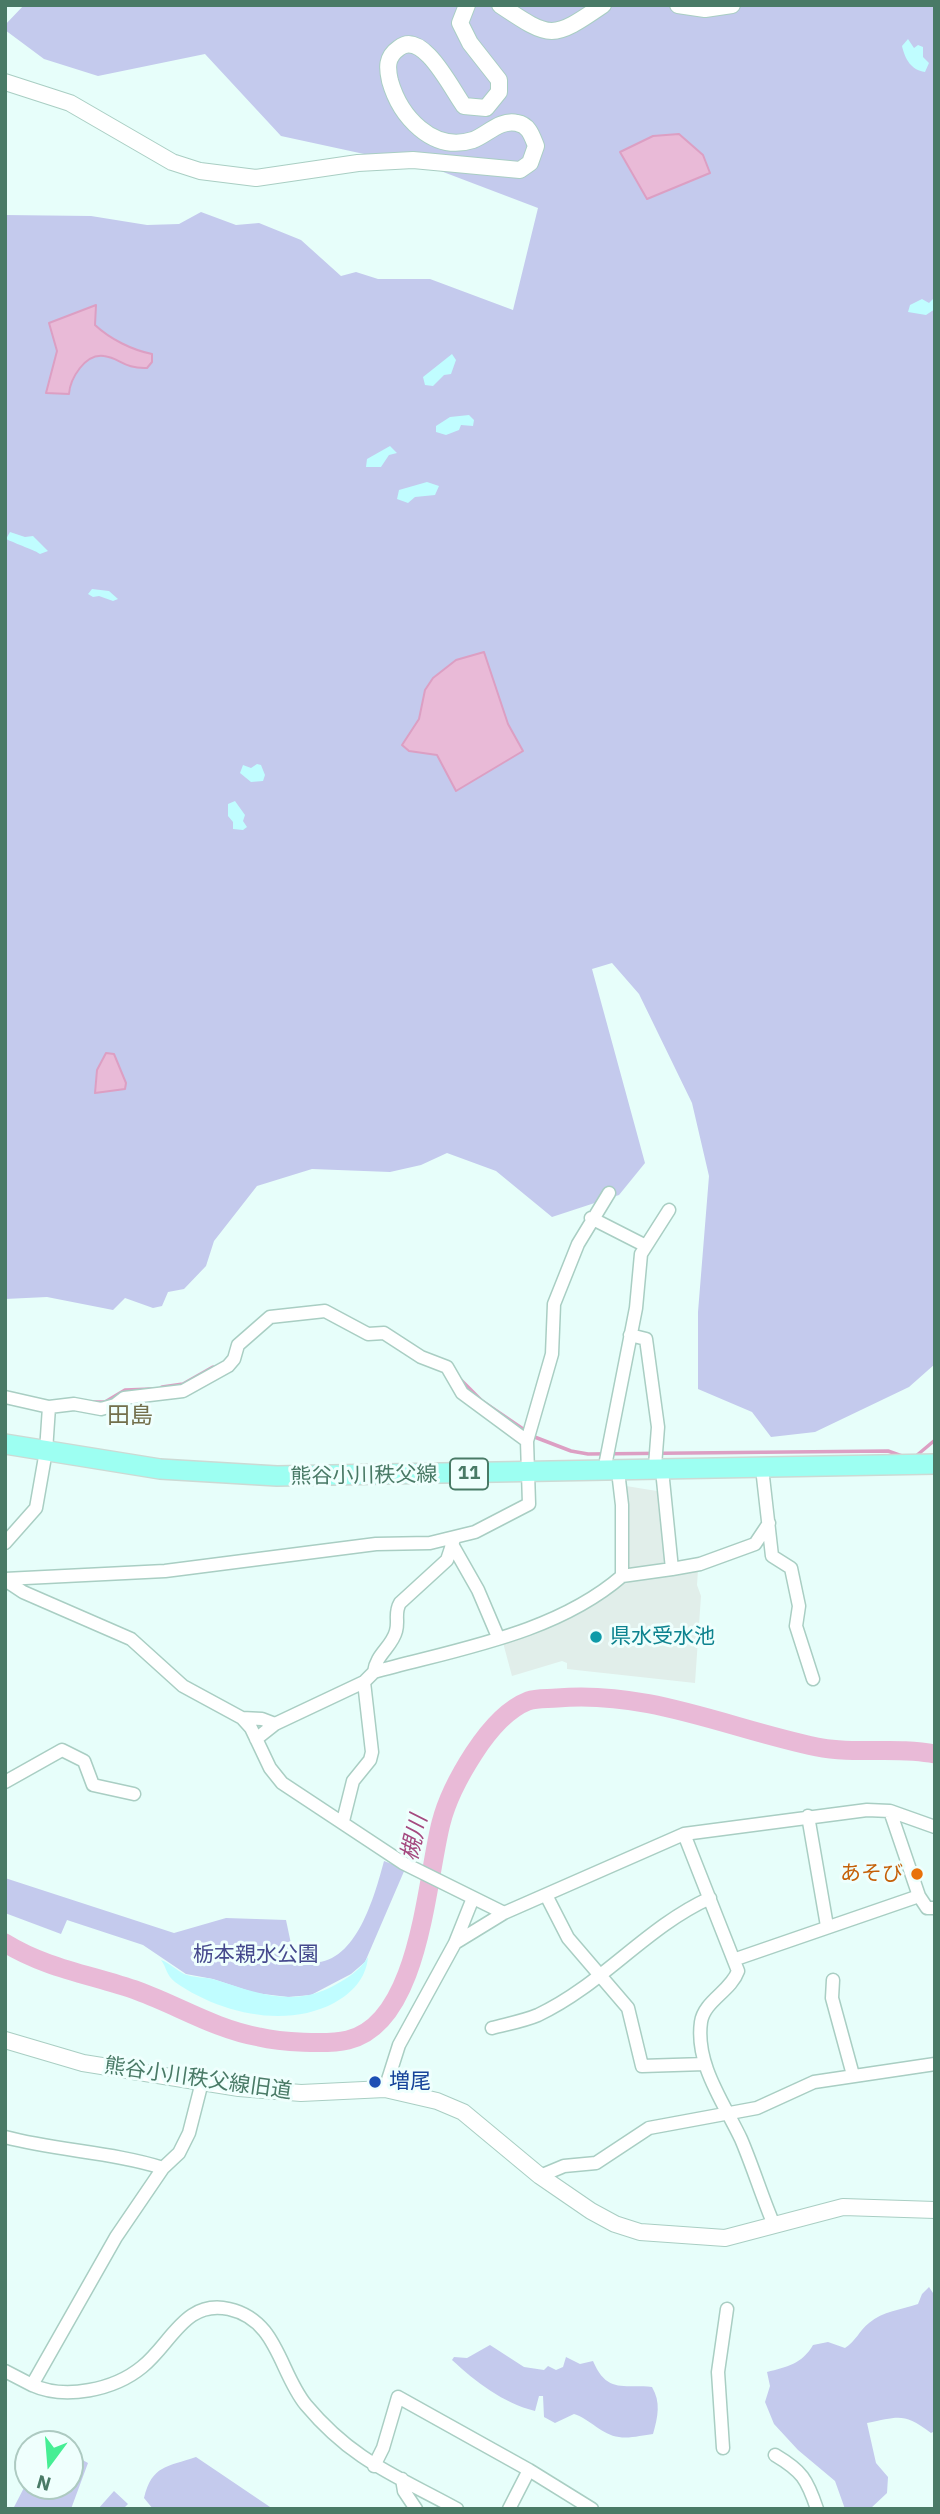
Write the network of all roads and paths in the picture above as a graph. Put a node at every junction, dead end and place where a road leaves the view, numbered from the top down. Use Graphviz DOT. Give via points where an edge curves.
graph roads {
  1 [pos="467,5"];
  2 [pos="500,5"];
  3 [pos="603,5"];
  4 [pos="678,5"];
  5 [pos="732,5"];
  6 [pos="5,82"];
  7 [pos="609,1193"];
  8 [pos="668,1210"];
  9 [pos="591,1219"];
  10 [pos="646,1246"];
  11 [pos="630,1335"];
  12 [pos="5,1397"];
  13 [pos="49,1407"];
  14 [pos="527,1441"];
  15 [pos="5,1444"];
  16 [pos="46,1451"];
  17 [pos="935,1464"];
  18 [pos="658,1468"];
  19 [pos="762,1468"];
  20 [pos="611,1471"];
  21 [pos="528,1473"];
  22 [pos="769,1523"];
  23 [pos="454,1543"];
  24 [pos="5,1544"];
  25 [pos="672,1569"];
  26 [pos="622,1576"];
  27 [pos="5,1580"];
  28 [pos="498,1637"];
  29 [pos="374,1672"];
  30 [pos="813,1679"];
  31 [pos="364,1682"];
  32 [pos="242,1718"];
  33 [pos="275,1724"];
  34 [pos="256,1738"];
  35 [pos="7,1776"];
  36 [pos="134,1794"];
  37 [pos="890,1811"];
  38 [pos="808,1816"];
  39 [pos="343,1821"];
  40 [pos="935,1827"];
  41 [pos="684,1834"];
  42 [pos="919,1896"];
  43 [pos="547,1897"];
  44 [pos="473,1898"];
  45 [pos="710,1898"];
  46 [pos="935,1908"];
  47 [pos="504,1913"];
  48 [pos="827,1926"];
  49 [pos="455,1943"];
  50 [pos="736,1959"];
  51 [pos="598,1977"];
  52 [pos="833,1980"];
  53 [pos="492,2028"];
  54 [pos="5,2040"];
  55 [pos="705,2064"];
  56 [pos="935,2064"];
  57 [pos="853,2076"];
  58 [pos="202,2082"];
  59 [pos="385,2089"];
  60 [pos="729,2115"];
  61 [pos="5,2137"];
  62 [pos="163,2168"];
  63 [pos="540,2176"];
  64 [pos="935,2210"];
  65 [pos="774,2225"];
  66 [pos="727,2309"];
  67 [pos="5,2371"];
  68 [pos="32,2385"];
  69 [pos="723,2448"];
  70 [pos="775,2455"];
  71 [pos="374,2466"];
  72 [pos="529,2470"];
  73 [pos="402,2479"];
  74 [pos="416,2509"];
  75 [pos="457,2509"];
  76 [pos="509,2509"];
  77 [pos="592,2509"];
  78 [pos="817,2509"];
  1 -- 6 [label="street" via="460,23 499,80 495,100 486,107 464,106 428,51 409,44 390,56 387,66 396,100 419,128 448,142 475,139 502,124 524,126 536,146 530,163 520,170 412,160 256,178 200,171 172,162 70,103"];
  2 -- 3 [label="street" via="536,29 551,31 583,22"];
  4 -- 5 [label="street" via="705,9"];
  7 -- 9 [label="street"];
  8 -- 10 [label="street"];
  9 -- 10 [label="street"];
  9 -- 14 [label="street" via="554,1304 552,1354"];
  10 -- 11 [label="street" via="640,1254"];
  11 -- 18 [label="street" via="646,1339 659,1427"];
  11 -- 20 [label="street"];
  12 -- 13 [label="street"];
  13 -- 14 [label="street" via="74,1404 101,1409 132,1396 183,1391 228,1366 238,1345 270,1317 325,1311 368,1334 384,1333 421,1357 447,1367 462,1393"];
  13 -- 16 [label="street"];
  14 -- 21 [label="street"];
  15 -- 16 [label="main road, 熊谷小川秩父線 / 11"];
  16 -- 21 [label="main road, 熊谷小川秩父線 / 11" via="160,1469 265,1476"];
  16 -- 24 [label="street" via="36,1508"];
  17 -- 19 [label="main road, 熊谷小川秩父線 / 11"];
  18 -- 19 [label="main road, 熊谷小川秩父線 / 11"];
  18 -- 20 [label="main road, 熊谷小川秩父線 / 11"];
  18 -- 25 [label="street"];
  19 -- 22 [label="street"];
  20 -- 21 [label="main road, 熊谷小川秩父線 / 11"];
  20 -- 26 [label="street" via="622,1505"];
  21 -- 23 [label="street" via="529,1504"];
  22 -- 25 [label="street" via="755,1544"];
  22 -- 30 [label="street" via="772,1556 791,1569 799,1606 796,1626"];
  23 -- 27 [label="street" via="363,1546 165,1571"];
  23 -- 28 [label="street"];
  23 -- 29 [label="street" via="447,1560 400,1603 395,1612 397,1629 376,1659"];
  25 -- 26 [label="street"];
  26 -- 28 [label="street" via="591,1600"];
  27 -- 32 [label="street" via="131,1639 183,1686"];
  28 -- 29 [label="street"];
  29 -- 31 [label="street"];
  31 -- 33 [label="street"];
  31 -- 39 [label="street" via="372,1752 353,1781"];
  32 -- 33 [label="street"];
  32 -- 34 [label="street"];
  33 -- 34 [label="street"];
  34 -- 39 [label="street" via="282,1783"];
  35 -- 36 [label="street" via="62,1749 83,1761 93,1785"];
  37 -- 38 [label="street"];
  37 -- 40 [label="street"];
  37 -- 42 [label="street"];
  38 -- 41 [label="street"];
  38 -- 48 [label="street"];
  39 -- 44 [label="street" via="403,1863"];
  41 -- 43 [label="street"];
  41 -- 45 [label="street"];
  42 -- 46 [label="street" via="927,1908"];
  42 -- 48 [label="street"];
  43 -- 47 [label="street"];
  43 -- 51 [label="street" via="568,1938"];
  44 -- 47 [label="street"];
  44 -- 49 [label="street"];
  45 -- 50 [label="street"];
  45 -- 51 [label="street" via="680,1912"];
  47 -- 49 [label="street"];
  48 -- 50 [label="street"];
  49 -- 59 [label="street" via="399,2045"];
  50 -- 55 [label="street" via="734,1981 705,2010 701,2022"];
  51 -- 53 [label="street" via="535,2016"];
  51 -- 55 [label="street" via="628,2008 642,2066"];
  52 -- 57 [label="street" via="832,1998"];
  54 -- 58 [label="street, 熊谷小川秩父線旧道" via="83,2063"];
  55 -- 60 [label="street"];
  56 -- 57 [label="street"];
  57 -- 60 [label="street" via="814,2082 757,2108"];
  58 -- 59 [label="street, 熊谷小川秩父線旧道" via="301,2093"];
  58 -- 62 [label="street" via="189,2133 179,2153"];
  59 -- 63 [label="street, 熊谷小川秩父線旧道" via="453,2107"];
  60 -- 63 [label="street" via="649,2128 596,2163 564,2166"];
  60 -- 65 [label="street"];
  61 -- 62 [label="street" via="49,2149 119,2155"];
  62 -- 68 [label="street" via="98,2265"];
  63 -- 65 [label="street, 熊谷小川秩父線旧道" via="607,2221 640,2232 716,2239"];
  64 -- 65 [label="street, 熊谷小川秩父線旧道" via="843,2207"];
  66 -- 69 [label="street" via="718,2372"];
  67 -- 68 [label="street"];
  68 -- 71 [label="street" via="61,2394 115,2381 141,2368 186,2318 206,2308 231,2309 263,2328 303,2402 339,2442"];
  70 -- 78 [label="street" via="808,2481"];
  71 -- 72 [label="street" via="398,2397"];
  71 -- 73 [label="street"];
  72 -- 76 [label="street"];
  72 -- 77 [label="street"];
  73 -- 74 [label="street"];
  73 -- 75 [label="street"];
}
